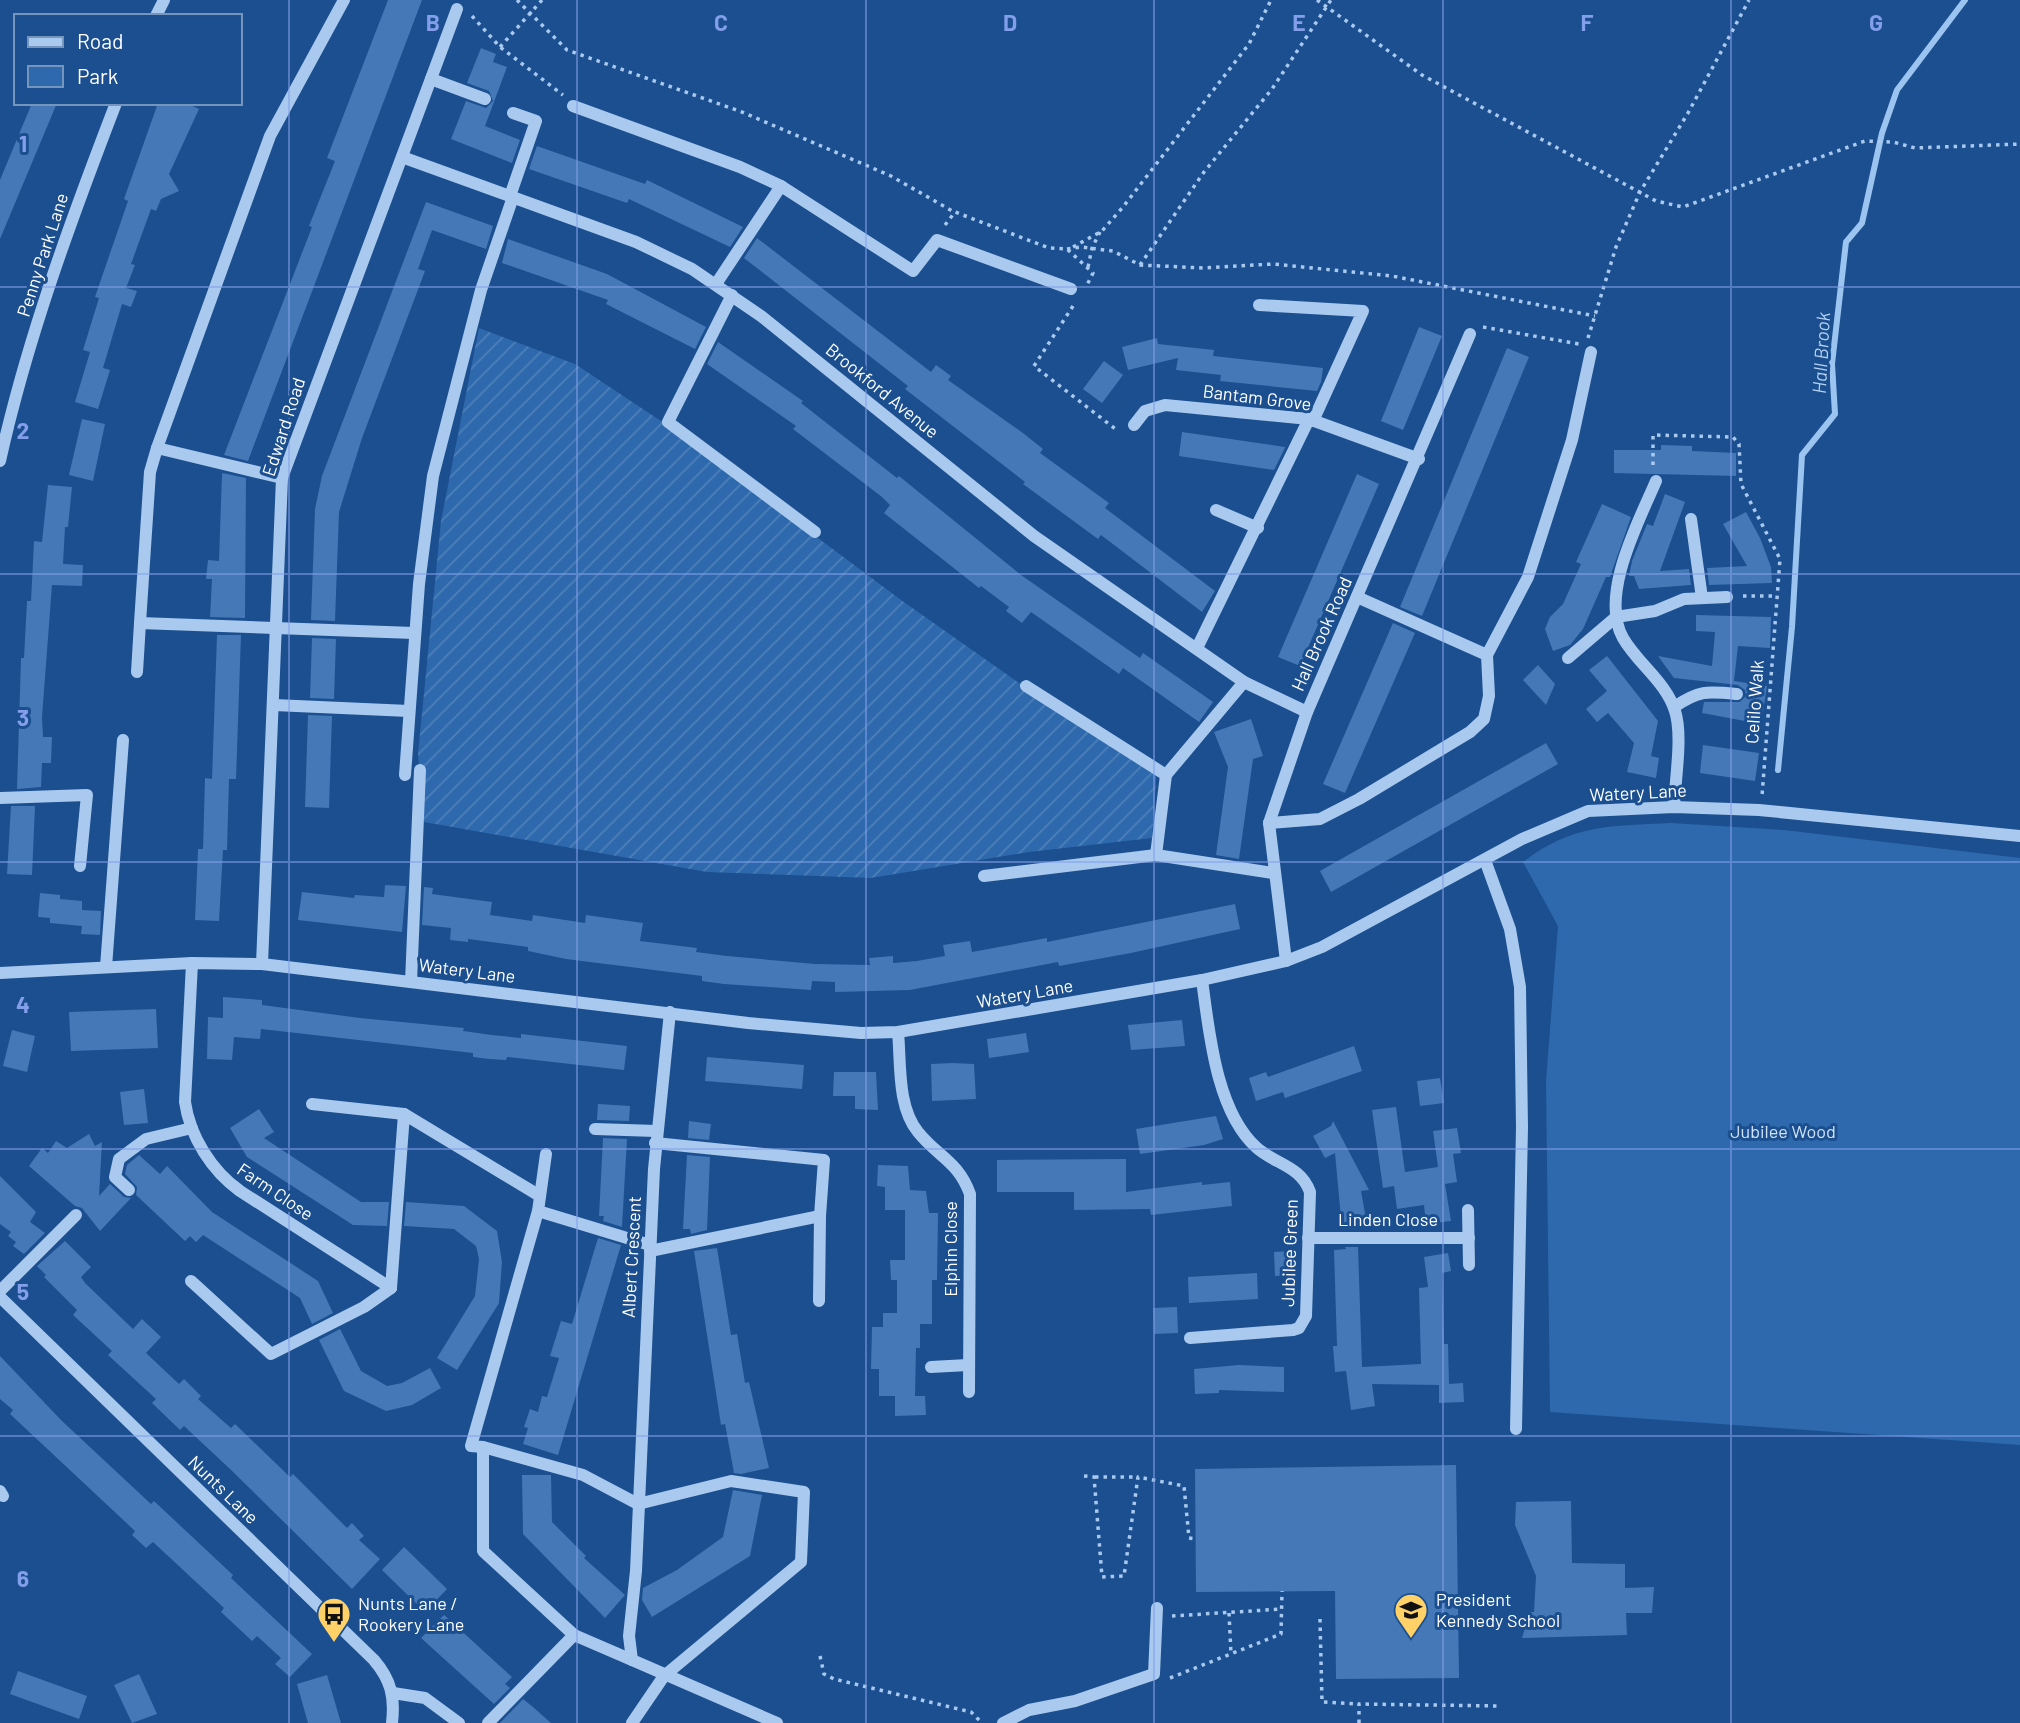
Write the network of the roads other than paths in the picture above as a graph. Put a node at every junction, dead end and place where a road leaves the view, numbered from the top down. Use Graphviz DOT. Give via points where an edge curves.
graph roads {
  1 [pos="344,0"];
  2 [pos="457,9"];
  3 [pos="431,79"];
  4 [pos="485,99"];
  5 [pos="116,105"];
  6 [pos="573,106"];
  7 [pos="513,113"];
  8 [pos="402,157"];
  9 [pos="781,186"];
  10 [pos="512,197"];
  11 [pos="716,284"];
  12 [pos="1076,292"];
  13 [pos="732,295"];
  14 [pos="1259,305"];
  15 [pos="1471,334"];
  16 [pos="1591,352"];
  17 [pos="1311,420"];
  18 [pos="1134,425"];
  19 [pos="157,448"];
  20 [pos="1419,458"];
  21 [pos="0,461"];
  22 [pos="282,478"];
  23 [pos="1656,481"];
  24 [pos="1216,510"];
  25 [pos="1691,519"];
  26 [pos="1258,528"];
  27 [pos="815,532"];
  28 [pos="1357,597"];
  29 [pos="1727,597"];
  30 [pos="1702,598"];
  31 [pos="1616,617"];
  32 [pos="140,623"];
  33 [pos="277,629"];
  34 [pos="414,633"];
  35 [pos="1197,648"];
  36 [pos="1488,655"];
  37 [pos="1568,658"];
  38 [pos="137,672"];
  39 [pos="1244,682"];
  40 [pos="1026,686"];
  41 [pos="1737,694"];
  42 [pos="274,705"];
  43 [pos="1674,707"];
  44 [pos="409,711"];
  45 [pos="1307,712"];
  46 [pos="123,740"];
  47 [pos="419,769"];
  48 [pos="405,775"];
  49 [pos="1166,775"];
  50 [pos="0,798"];
  51 [pos="1674,807"];
  52 [pos="1269,823"];
  53 [pos="2020,836"];
  54 [pos="1156,855"];
  55 [pos="1485,860"];
  56 [pos="80,866"];
  57 [pos="1273,873"];
  58 [pos="984,876"];
  59 [pos="1286,961"];
  60 [pos="192,963"];
  61 [pos="262,964"];
  62 [pos="106,967"];
  63 [pos="0,973"];
  64 [pos="1202,980"];
  65 [pos="411,982"];
  66 [pos="670,1012"];
  67 [pos="898,1032"];
  68 [pos="312,1104"];
  69 [pos="404,1114"];
  70 [pos="192,1128"];
  71 [pos="595,1129"];
  72 [pos="656,1137"];
  73 [pos="546,1154"];
  74 [pos="129,1190"];
  75 [pos="540,1196"];
  76 [pos="538,1210"];
  77 [pos="1468,1210"];
  78 [pos="76,1215"];
  79 [pos="820,1216"];
  80 [pos="1308,1238"];
  81 [pos="1469,1238"];
  82 [pos="650,1248"];
  83 [pos="1469,1265"];
  84 [pos="191,1281"];
  85 [pos="391,1288"];
  86 [pos="0,1291"];
  87 [pos="0,1297"];
  88 [pos="819,1301"];
  89 [pos="1190,1338"];
  90 [pos="968,1366"];
  91 [pos="931,1367"];
  92 [pos="969,1392"];
  93 [pos="1516,1429"];
  94 [pos="483,1447"];
  95 [pos="638,1504"];
  96 [pos="1157,1612"];
  97 [pos="574,1635"];
  98 [pos="632,1660"];
  99 [pos="664,1676"];
  100 [pos="393,1693"];
  101 [pos="392,1723"];
  102 [pos="458,1723"];
  103 [pos="488,1723"];
  104 [pos="632,1723"];
  105 [pos="777,1723"];
  106 [pos="1003,1723"];
  1 -- 19 [label="street" via="270,136"];
  2 -- 3 [label="street, Edward Road"];
  3 -- 4 [label="street"];
  3 -- 8 [label="street, Edward Road"];
  5 -- 21 [label="street, Penny Park Lane" via="76,208 13,404"];
  6 -- 9 [label="street"];
  7 -- 10 [label="street" via="536,121"];
  8 -- 10 [label="street, Brookford Avenue"];
  8 -- 22 [label="street, Edward Road"];
  9 -- 11 [label="street"];
  9 -- 12 [label="street" via="913,271 937,240"];
  10 -- 11 [label="street, Brookford Avenue" via="636,242"];
  10 -- 34 [label="street" via="481,290 433,476"];
  11 -- 13 [label="street, Brookford Avenue"];
  13 -- 27 [label="street" via="668,422"];
  13 -- 35 [label="street, Brookford Avenue" via="1034,536"];
  14 -- 17 [label="street" via="1363,311"];
  15 -- 20 [label="street, Hall Brook Road"];
  16 -- 36 [label="street" via="1572,440 1528,577"];
  17 -- 18 [label="street, Bantam Grove" via="1165,405 1145,411"];
  17 -- 20 [label="street, Bantam Grove"];
  17 -- 26 [label="street"];
  19 -- 22 [label="street"];
  19 -- 32 [label="street" via="150,472"];
  20 -- 28 [label="street, Hall Brook Road"];
  22 -- 33 [label="street, Edward Road"];
  23 -- 31 [label="street" via="1624,556"];
  24 -- 26 [label="street"];
  25 -- 30 [label="street"];
  26 -- 35 [label="street"];
  28 -- 36 [label="street"];
  28 -- 45 [label="street, Hall Brook Road"];
  29 -- 30 [label="street"];
  30 -- 31 [label="street"];
  31 -- 37 [label="street"];
  31 -- 43 [label="street" via="1622,636"];
  32 -- 33 [label="street"];
  32 -- 38 [label="street"];
  33 -- 34 [label="street"];
  33 -- 42 [label="street, Edward Road"];
  34 -- 44 [label="street"];
  35 -- 39 [label="street, Brookford Avenue"];
  36 -- 52 [label="street" via="1489,696 1484,719 1470,732 1320,819"];
  39 -- 45 [label="street, Brookford Avenue"];
  39 -- 49 [label="street"];
  40 -- 49 [label="street"];
  41 -- 43 [label="street" via="1694,693"];
  42 -- 44 [label="street"];
  42 -- 61 [label="street, Edward Road"];
  43 -- 51 [label="street" via="1678,725"];
  44 -- 48 [label="street"];
  45 -- 52 [label="street, Hall Brook Road"];
  46 -- 62 [label="street"];
  47 -- 65 [label="street"];
  49 -- 54 [label="street"];
  50 -- 56 [label="street" via="87,795"];
  51 -- 53 [label="street, Watery Lane" via="1759,810"];
  51 -- 55 [label="street, Watery Lane" via="1587,811"];
  52 -- 57 [label="street, Hall Brook Road"];
  54 -- 57 [label="street"];
  54 -- 58 [label="street"];
  55 -- 59 [label="street, Watery Lane" via="1322,947"];
  55 -- 93 [label="street" via="1510,929 1520,987"];
  57 -- 59 [label="street, Hall Brook Road"];
  59 -- 64 [label="street, Watery Lane"];
  60 -- 61 [label="street, Watery Lane"];
  60 -- 62 [label="street, Watery Lane"];
  60 -- 70 [label="street, Farm Close" via="185,1094"];
  61 -- 65 [label="street, Watery Lane"];
  62 -- 63 [label="street, Watery Lane"];
  64 -- 67 [label="street, Watery Lane"];
  64 -- 80 [label="street, Jubilee Green" via="1213,1056 1226,1097 1258,1149 1307,1183"];
  65 -- 66 [label="street, Watery Lane"];
  66 -- 67 [label="street, Watery Lane" via="849,1032"];
  66 -- 72 [label="street, Albert Crescent"];
  67 -- 90 [label="street, Elphin Close" via="904,1104 910,1119 963,1175 970,1194"];
  68 -- 69 [label="street"];
  69 -- 75 [label="street"];
  69 -- 85 [label="street"];
  70 -- 74 [label="street" via="146,1139 119,1159 115,1177"];
  70 -- 85 [label="street, Farm Close" via="213,1166 230,1184"];
  71 -- 72 [label="street"];
  72 -- 79 [label="street" via="824,1160"];
  72 -- 82 [label="street, Albert Crescent"];
  73 -- 75 [label="street"];
  75 -- 76 [label="street"];
  76 -- 82 [label="street"];
  76 -- 94 [label="street" via="471,1446"];
  77 -- 81 [label="street"];
  78 -- 86 [label="street"];
  79 -- 82 [label="street"];
  79 -- 88 [label="street"];
  80 -- 81 [label="street, Linden Close"];
  80 -- 89 [label="street, Jubilee Green" via="1306,1317 1299,1328"];
  81 -- 83 [label="street"];
  82 -- 95 [label="street, Albert Crescent"];
  84 -- 85 [label="street" via="271,1354"];
  87 -- 100 [label="street, Nunts Lane" via="374,1660"];
  90 -- 91 [label="street"];
  90 -- 92 [label="street, Elphin Close"];
  94 -- 95 [label="street" via="583,1475"];
  94 -- 97 [label="street" via="483,1551"];
  95 -- 98 [label="street, Albert Crescent" via="629,1636"];
  95 -- 99 [label="street" via="731,1481 804,1492 801,1562"];
  96 -- 106 [label="street" via="1154,1674 1075,1702 1030,1710"];
  97 -- 98 [label="street"];
  97 -- 103 [label="street"];
  98 -- 99 [label="street"];
  99 -- 104 [label="street"];
  99 -- 105 [label="street"];
  100 -- 101 [label="street"];
  100 -- 102 [label="street" via="425,1698"];
}
